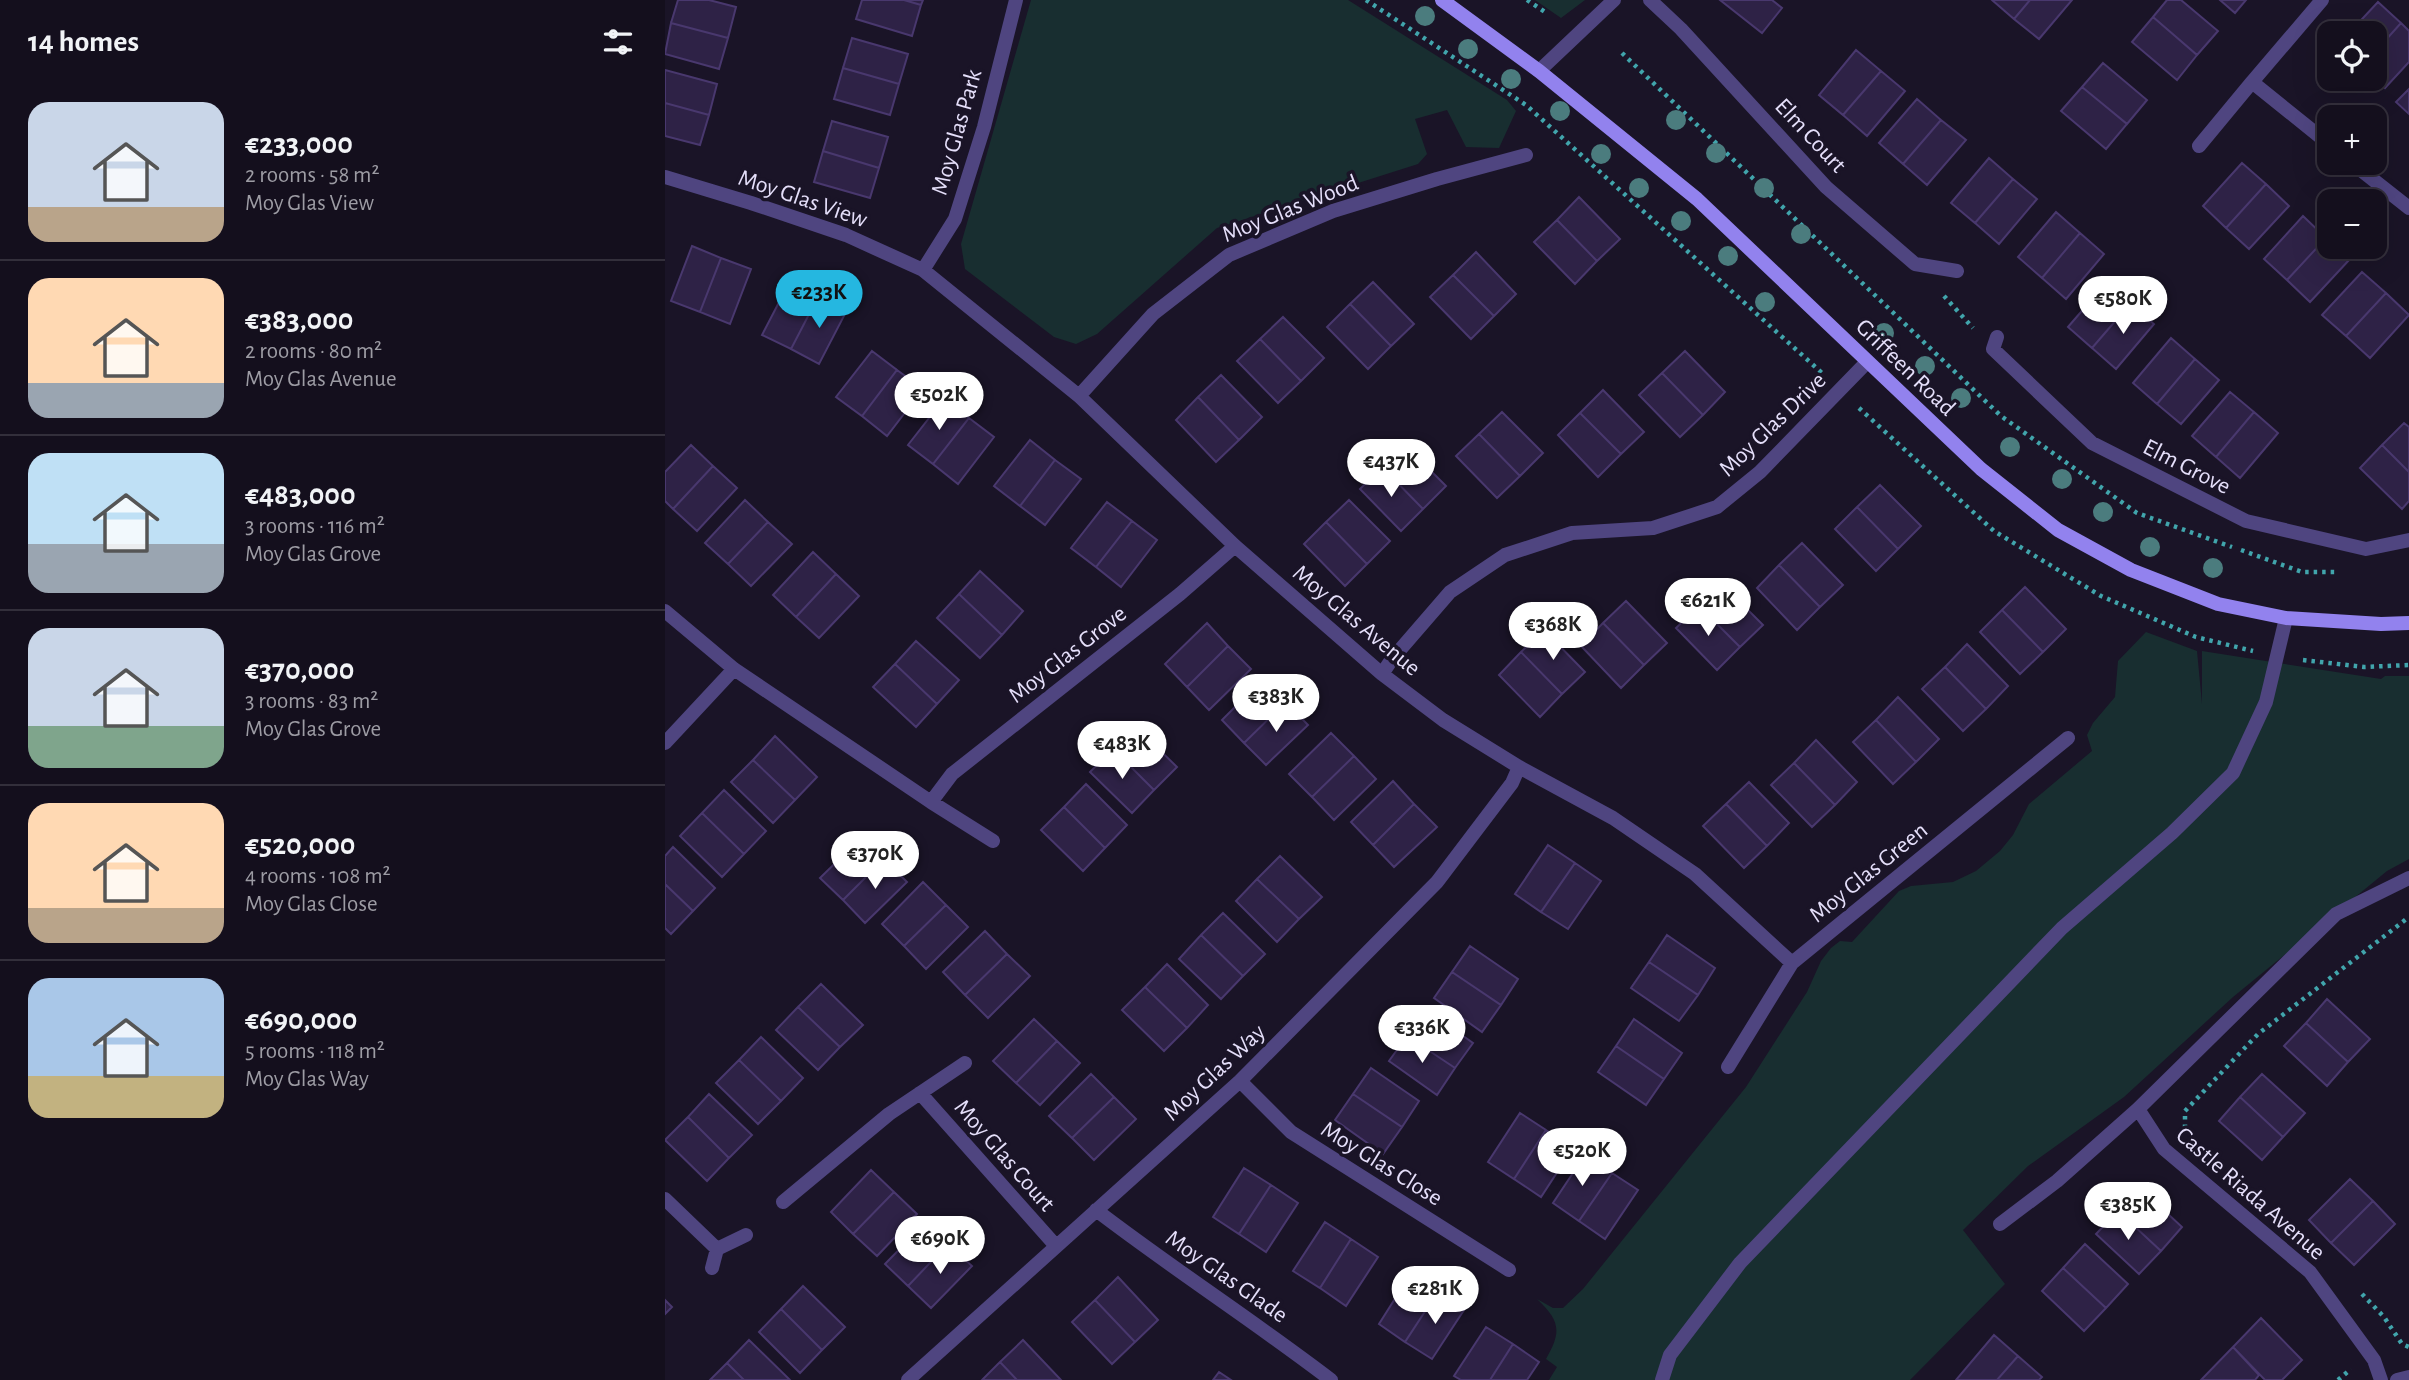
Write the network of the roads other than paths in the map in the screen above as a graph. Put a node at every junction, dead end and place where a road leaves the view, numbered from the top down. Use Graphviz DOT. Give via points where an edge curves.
graph roads {
  1 [pos="1016,0"];
  2 [pos="1442,0"];
  3 [pos="1614,0"];
  4 [pos="1650,0"];
  5 [pos="2322,0"];
  6 [pos="1539,71"];
  7 [pos="2252,82"];
  8 [pos="2317,134"];
  9 [pos="2199,146"];
  10 [pos="1526,155"];
  11 [pos="2367,175"];
  12 [pos="665,177"];
  13 [pos="2409,208"];
  14 [pos="923,270"];
  15 [pos="1957,271"];
  16 [pos="1995,343"];
  17 [pos="1867,362"];
  18 [pos="1079,396"];
  19 [pos="2409,540"];
  20 [pos="1235,546"];
  21 [pos="665,611"];
  22 [pos="2286,618"];
  23 [pos="2409,623"];
  24 [pos="734,669"];
  25 [pos="1382,674"];
  26 [pos="2068,738"];
  27 [pos="665,743"];
  28 [pos="1519,767"];
  29 [pos="931,802"];
  30 [pos="993,841"];
  31 [pos="2409,878"];
  32 [pos="1792,963"];
  33 [pos="965,1063"];
  34 [pos="1728,1068"];
  35 [pos="1240,1081"];
  36 [pos="920,1094"];
  37 [pos="2138,1109"];
  38 [pos="665,1199"];
  39 [pos="783,1202"];
  40 [pos="1096,1210"];
  41 [pos="2000,1224"];
  42 [pos="746,1236"];
  43 [pos="1056,1247"];
  44 [pos="717,1249"];
  45 [pos="712,1269"];
  46 [pos="1509,1270"];
  47 [pos="2409,1377"];
  48 [pos="908,1380"];
  49 [pos="1331,1380"];
  50 [pos="1662,1380"];
  51 [pos="2381,1380"];
  52 [pos="2397,1380"];
  1 -- 14 [label="street, Moy Glas Park" via="955,219"];
  2 -- 6 [label="street, Griffeen Road"];
  3 -- 6 [label="street"];
  4 -- 15 [label="street, Elm Court" via="1826,187 1915,264"];
  5 -- 7 [label="street"];
  6 -- 17 [label="street, Griffeen Road" via="1697,199"];
  7 -- 8 [label="street"];
  7 -- 9 [label="street"];
  10 -- 18 [label="street, Moy Glas Wood" via="1333,211 1229,255 1153,314"];
  11 -- 13 [label="street"];
  12 -- 14 [label="street, Moy Glas View" via="846,235"];
  14 -- 18 [label="street, Moy Glas Avenue"];
  16 -- 19 [label="street, Elm Grove" via="2092,443 2246,521 2366,549"];
  17 -- 22 [label="street, Griffeen Road" via="1981,470 2058,530 2131,570 2205,599"];
  17 -- 25 [label="street, Moy Glas Drive" via="1760,472 1717,507 1653,528 1572,533 1505,555 1450,592"];
  18 -- 20 [label="street, Moy Glas Avenue"];
  20 -- 25 [label="street, Moy Glas Avenue"];
  20 -- 29 [label="street, Moy Glas Grove" via="952,774"];
  21 -- 24 [label="street"];
  22 -- 23 [label="street, Griffeen Road"];
  22 -- 50 [label="street" via="2266,702 2233,774 2063,928 1740,1263 1670,1355"];
  24 -- 27 [label="street"];
  24 -- 29 [label="street"];
  25 -- 28 [label="street, Moy Glas Avenue" via="1443,720"];
  26 -- 32 [label="street, Moy Glas Green"];
  28 -- 32 [label="street, Moy Glas Avenue" via="1613,818 1695,874"];
  28 -- 35 [label="street, Moy Glas Way" via="1512,783 1437,882"];
  29 -- 30 [label="street"];
  31 -- 37 [label="street" via="2336,914"];
  32 -- 34 [label="street, Moy Glas Green"];
  33 -- 36 [label="street, Moy Glas Court"];
  35 -- 40 [label="street, Moy Glas Way"];
  35 -- 46 [label="street, Moy Glas Close" via="1291,1132"];
  36 -- 39 [label="street, Moy Glas Court"];
  36 -- 43 [label="street, Moy Glas Court"];
  37 -- 41 [label="street"];
  37 -- 51 [label="street, Castle Riada Avenue" via="2164,1149 2309,1272 2374,1360"];
  38 -- 44 [label="street"];
  40 -- 43 [label="street, Moy Glas Way"];
  40 -- 49 [label="street, Moy Glas Glade"];
  42 -- 44 [label="street"];
  43 -- 48 [label="street, Moy Glas Way"];
  44 -- 45 [label="street"];
  47 -- 52 [label="street"];
}
